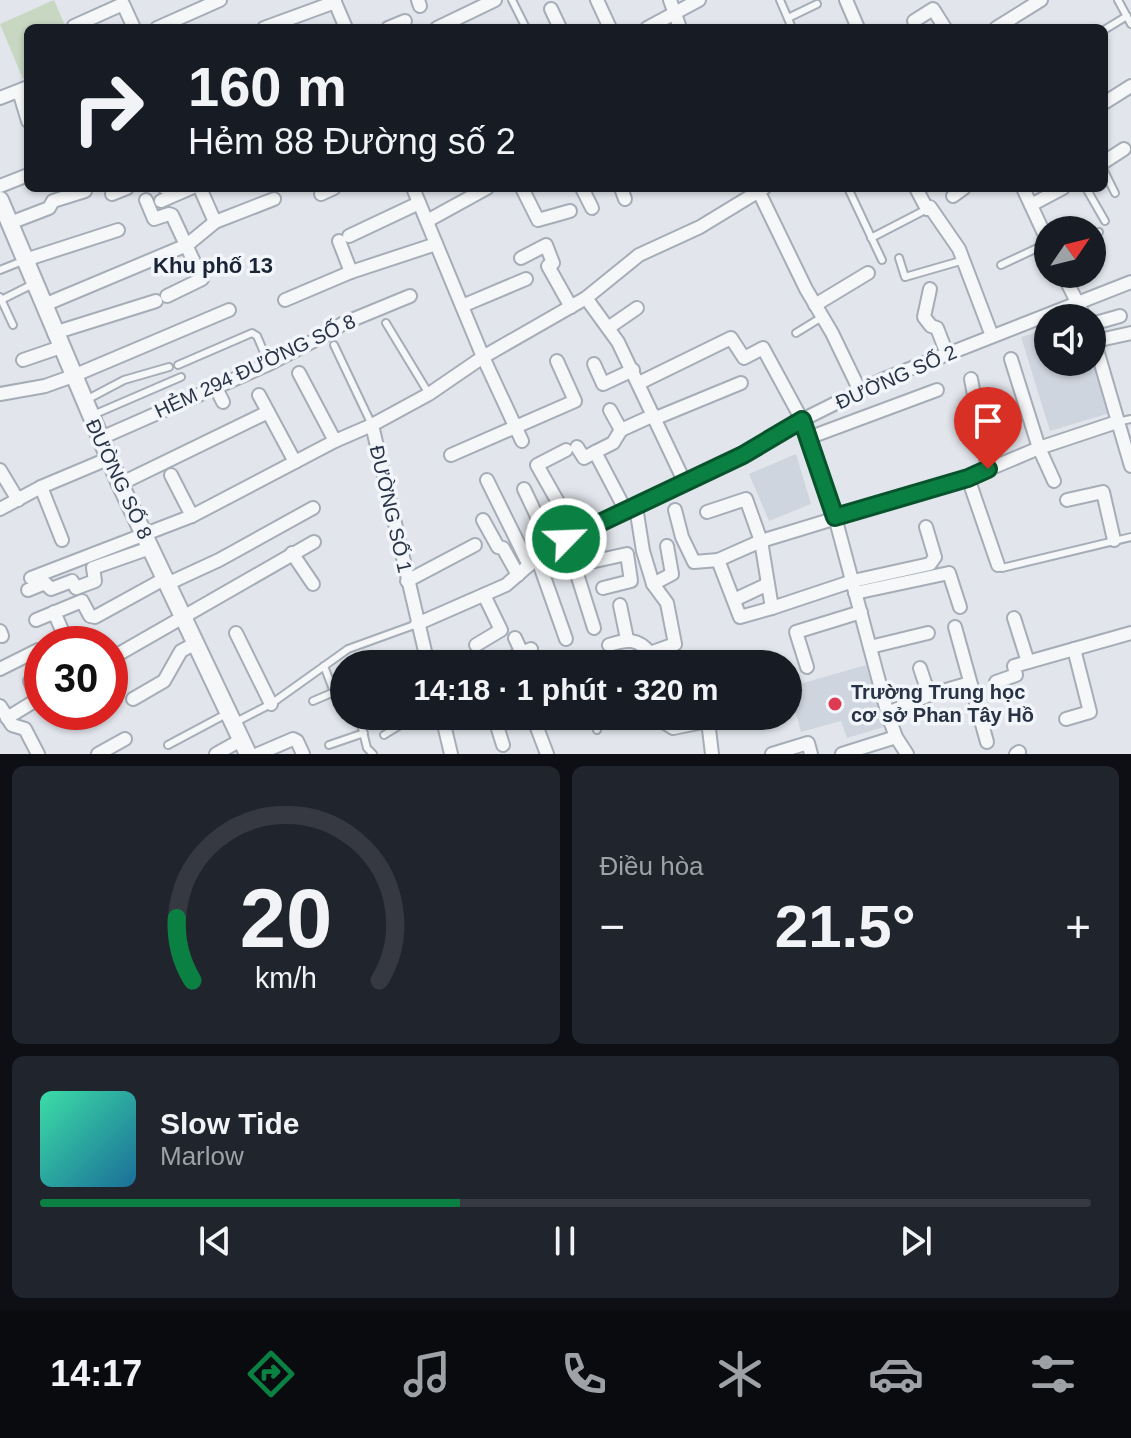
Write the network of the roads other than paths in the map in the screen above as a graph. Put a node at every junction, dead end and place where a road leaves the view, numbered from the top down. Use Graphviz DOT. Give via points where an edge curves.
graph roads {
  1 [pos="220,0"];
  2 [pos="495,0"];
  3 [pos="512,0"];
  4 [pos="597,0"];
  5 [pos="699,0"];
  6 [pos="780,0"];
  7 [pos="846,0"];
  8 [pos="1041,0"];
  9 [pos="1118,0"];
  10 [pos="335,1"];
  11 [pos="817,4"];
  12 [pos="672,6"];
  13 [pos="551,9"];
  14 [pos="1127,16"];
  15 [pos="788,18"];
  16 [pos="405,21"];
  17 [pos="914,21"];
  18 [pos="78,24"];
  19 [pos="132,24"];
  20 [pos="166,24"];
  21 [pos="275,24"];
  22 [pos="344,24"];
  23 [pos="398,24"];
  24 [pos="445,24"];
  25 [pos="524,24"];
  26 [pos="558,24"];
  27 [pos="608,24"];
  28 [pos="652,24"];
  29 [pos="790,24"];
  30 [pos="856,24"];
  31 [pos="942,24"];
  32 [pos="1002,24"];
  33 [pos="1131,24"];
  34 [pos="1108,28"];
  35 [pos="1131,86"];
  36 [pos="23,89"];
  37 [pos="0,98"];
  38 [pos="1108,100"];
  39 [pos="1124,149"];
  40 [pos="1108,159"];
  41 [pos="24,177"];
  42 [pos="1108,179"];
  43 [pos="0,186"];
  44 [pos="82,192"];
  45 [pos="117,192"];
  46 [pos="202,192"];
  47 [pos="325,192"];
  48 [pos="415,192"];
  49 [pos="480,192"];
  50 [pos="524,192"];
  51 [pos="584,192"];
  52 [pos="755,192"];
  53 [pos="761,192"];
  54 [pos="850,192"];
  55 [pos="918,192"];
  56 [pos="958,192"];
  57 [pos="1025,192"];
  58 [pos="1055,192"];
  59 [pos="1088,192"];
  60 [pos="1115,193"];
  61 [pos="112,194"];
  62 [pos="321,194"];
  63 [pos="953,196"];
  64 [pos="274,199"];
  65 [pos="0,200"];
  66 [pos="146,200"];
  67 [pos="419,203"];
  68 [pos="1031,205"];
  69 [pos="592,208"];
  70 [pos="927,209"];
  71 [pos="570,211"];
  72 [pos="1036,216"];
  73 [pos="1102,216"];
  74 [pos="427,221"];
  75 [pos="215,222"];
  76 [pos="10,223"];
  77 [pos="118,230"];
  78 [pos="871,238"];
  79 [pos="436,244"];
  80 [pos="187,245"];
  81 [pos="1034,249"];
  82 [pos="521,258"];
  83 [pos="899,258"];
  84 [pos="25,260"];
  85 [pos="882,260"];
  86 [pos="964,260"];
  87 [pos="1001,265"];
  88 [pos="0,270"];
  89 [pos="351,272"];
  90 [pos="868,273"];
  91 [pos="526,279"];
  92 [pos="1131,282"];
  93 [pos="35,283"];
  94 [pos="1069,288"];
  95 [pos="930,289"];
  96 [pos="410,296"];
  97 [pos="1,298"];
  98 [pos="586,298"];
  99 [pos="285,300"];
  100 [pos="1075,302"];
  101 [pos="44,305"];
  102 [pos="462,306"];
  103 [pos="571,307"];
  104 [pos="637,308"];
  105 [pos="229,310"];
  106 [pos="819,311"];
  107 [pos="1120,316"];
  108 [pos="1106,320"];
  109 [pos="386,323"];
  110 [pos="13,325"];
  111 [pos="608,328"];
  112 [pos="796,333"];
  113 [pos="1131,333"];
  114 [pos="992,336"];
  115 [pos="1106,336"];
  116 [pos="58,340"];
  117 [pos="334,345"];
  118 [pos="947,354"];
  119 [pos="483,357"];
  120 [pos="1011,359"];
  121 [pos="23,360"];
  122 [pos="557,361"];
  123 [pos="269,364"];
  124 [pos="594,364"];
  125 [pos="178,365"];
  126 [pos="169,367"];
  127 [pos="633,370"];
  128 [pos="299,373"];
  129 [pos="73,376"];
  130 [pos="1105,376"];
  131 [pos="181,377"];
  132 [pos="971,379"];
  133 [pos="639,383"];
  134 [pos="741,383"];
  135 [pos="215,386"];
  136 [pos="937,390"];
  137 [pos="860,391"];
  138 [pos="0,394"];
  139 [pos="429,394"];
  140 [pos="259,395"];
  141 [pos="223,402"];
  142 [pos="87,409"];
  143 [pos="610,410"];
  144 [pos="268,412"];
  145 [pos="655,417"];
  146 [pos="1131,419"];
  147 [pos="802,420"];
  148 [pos="1117,422"];
  149 [pos="372,425"];
  150 [pos="516,427"];
  151 [pos="621,430"];
  152 [pos="101,438"];
  153 [pos="808,438"];
  154 [pos="335,441"];
  155 [pos="522,441"];
  156 [pos="1039,448"];
  157 [pos="595,452"];
  158 [pos="451,455"];
  159 [pos="110,458"];
  160 [pos="295,462"];
  161 [pos="1131,466"];
  162 [pos="988,469"];
  163 [pos="0,470"];
  164 [pos="171,475"];
  165 [pos="968,478"];
  166 [pos="487,480"];
  167 [pos="1054,481"];
  168 [pos="685,483"];
  169 [pos="120,484"];
  170 [pos="41,487"];
  171 [pos="524,489"];
  172 [pos="18,500"];
  173 [pos="1067,500"];
  174 [pos="313,508"];
  175 [pos="0,509"];
  176 [pos="631,509"];
  177 [pos="675,510"];
  178 [pos="707,512"];
  179 [pos="192,516"];
  180 [pos="835,517"];
  181 [pos="483,520"];
  182 [pos="926,527"];
  183 [pos="571,537"];
  184 [pos="1131,537"];
  185 [pos="62,540"];
  186 [pos="1114,540"];
  187 [pos="761,541"];
  188 [pos="147,542"];
  189 [pos="314,542"];
  190 [pos="475,545"];
  191 [pos="551,546"];
  192 [pos="667,546"];
  193 [pos="643,551"];
  194 [pos="292,553"];
  195 [pos="627,554"];
  196 [pos="718,560"];
  197 [pos="533,561"];
  198 [pos="595,561"];
  199 [pos="998,565"];
  200 [pos="518,575"];
  201 [pos="165,581"];
  202 [pos="407,581"];
  203 [pos="313,584"];
  204 [pos="653,584"];
  205 [pos="766,585"];
  206 [pos="854,587"];
  207 [pos="603,588"];
  208 [pos="484,595"];
  209 [pos="734,600"];
  210 [pos="620,605"];
  211 [pos="960,607"];
  212 [pos="772,608"];
  213 [pos="54,612"];
  214 [pos="861,612"];
  215 [pos="182,617"];
  216 [pos="1014,618"];
  217 [pos="36,620"];
  218 [pos="417,624"];
  219 [pos="60,626"];
  220 [pos="955,627"];
  221 [pos="594,628"];
  222 [pos="236,633"];
  223 [pos="928,633"];
  224 [pos="1131,633"];
  225 [pos="515,638"];
  226 [pos="566,639"];
  227 [pos="627,639"];
  228 [pos="196,643"];
  229 [pos="476,645"];
  230 [pos="609,645"];
  231 [pos="870,647"];
  232 [pos="128,648"];
  233 [pos="1074,649"];
  234 [pos="424,650"];
  235 [pos="526,650"];
  236 [pos="646,650"];
  237 [pos="665,650"];
  238 [pos="24,657"];
  239 [pos="1028,662"];
  240 [pos="324,666"];
  241 [pos="807,667"];
  242 [pos="920,668"];
  243 [pos="0,669"];
  244 [pos="330,682"];
  245 [pos="996,682"];
  246 [pos="970,683"];
  247 [pos="330,694"];
  248 [pos="929,695"];
  249 [pos="133,699"];
  250 [pos="313,701"];
  251 [pos="24,704"];
  252 [pos="271,704"];
  253 [pos="3,712"];
  254 [pos="888,713"];
  255 [pos="230,718"];
  256 [pos="1066,719"];
  257 [pos="363,730"];
  258 [pos="392,730"];
  259 [pos="446,730"];
  260 [pos="498,730"];
  261 [pos="538,730"];
  262 [pos="709,730"];
  263 [pos="364,733"];
  264 [pos="384,735"];
  265 [pos="896,737"];
  266 [pos="125,739"];
  267 [pos="987,742"];
  268 [pos="168,745"];
  269 [pos="329,745"];
  270 [pos="503,745"];
  271 [pos="244,747"];
  272 [pos="372,752"];
  273 [pos="38,754"];
  274 [pos="98,754"];
  275 [pos="216,754"];
  276 [pos="258,754"];
  277 [pos="303,754"];
  278 [pos="451,754"];
  279 [pos="547,754"];
  280 [pos="712,754"];
  281 [pos="772,754"];
  282 [pos="811,754"];
  283 [pos="842,754"];
  284 [pos="907,754"];
  1 -- 20 [label="street"];
  2 -- 24 [label="street"];
  3 -- 25 [label="lane"];
  4 -- 27 [label="street"];
  5 -- 12 [label="street"];
  6 -- 15 [label="lane"];
  7 -- 30 [label="street"];
  8 -- 32 [label="street"];
  9 -- 14 [label="lane"];
  10 -- 21 [label="street"];
  10 -- 22 [label="street"];
  11 -- 15 [label="lane"];
  12 -- 28 [label="street"];
  13 -- 26 [label="street"];
  14 -- 33 [label="lane"];
  14 -- 34 [label="lane"];
  15 -- 29 [label="lane"];
  16 -- 23 [label="street"];
  17 -- 31 [label="street" via="933,9"];
  18 -- 19 [label="street" via="123,4"];
  35 -- 38 [label="street"];
  36 -- 37 [label="street"];
  39 -- 40 [label="street"];
  41 -- 43 [label="street"];
  42 -- 60 [label="lane"];
  44 -- 76 [label="street"];
  45 -- 61 [label="street"];
  46 -- 75 [label="street"];
  47 -- 62 [label="street"];
  48 -- 67 [label="street"];
  49 -- 74 [label="street"];
  50 -- 71 [label="street" via="538,220"];
  51 -- 69 [label="street"];
  52 -- 98 [label="street, ĐƯỜNG SỐ 1" via="700,227 639,255"];
  53 -- 106 [label="street"];
  54 -- 78 [label="lane"];
  55 -- 70 [label="street"];
  56 -- 63 [label="street"];
  57 -- 68 [label="street"];
  58 -- 68 [label="street"];
  59 -- 73 [label="lane"];
  64 -- 75 [label="street"];
  65 -- 76 [label="street, ĐƯỜNG SỐ 8"];
  66 -- 80 [label="street" via="154,219 171,214"];
  67 -- 74 [label="street"];
  67 -- 89 [label="street" via="344,239"];
  68 -- 72 [label="street"];
  70 -- 78 [label="lane"];
  70 -- 86 [label="street"];
  74 -- 79 [label="street"];
  75 -- 80 [label="street"];
  76 -- 84 [label="street, ĐƯỜNG SỐ 8"];
  77 -- 84 [label="street"];
  78 -- 85 [label="lane"];
  79 -- 89 [label="street"];
  79 -- 102 [label="street"];
  80 -- 101 [label="street"];
  80 -- 116 [label="street" via="202,279"];
  81 -- 87 [label="lane"];
  82 -- 103 [label="street" via="546,245 553,263 548,266"];
  83 -- 86 [label="lane" via="905,277"];
  84 -- 88 [label="lane"];
  84 -- 93 [label="street, ĐƯỜNG SỐ 8"];
  86 -- 114 [label="street"];
  89 -- 99 [label="street"];
  90 -- 106 [label="street"];
  91 -- 102 [label="street"];
  92 -- 100 [label="street, ĐƯỜNG SỐ 2"];
  93 -- 97 [label="lane"];
  93 -- 101 [label="street, ĐƯỜNG SỐ 8"];
  94 -- 100 [label="street"];
  95 -- 118 [label="street" via="924,317 937,328"];
  96 -- 123 [label="street, HẺM 294 ĐƯỜNG SỐ 8" via="342,324"];
  97 -- 110 [label="lane"];
  98 -- 103 [label="street, ĐƯỜNG SỐ 1"];
  98 -- 111 [label="street"];
  100 -- 114 [label="street, ĐƯỜNG SỐ 2"];
  101 -- 116 [label="street, ĐƯỜNG SỐ 8"];
  102 -- 119 [label="street"];
  103 -- 119 [label="street, ĐƯỜNG SỐ 1"];
  104 -- 111 [label="street"];
  105 -- 129 [label="street"];
  106 -- 112 [label="lane"];
  106 -- 137 [label="street"];
  107 -- 108 [label="street"];
  109 -- 139 [label="lane"];
  111 -- 127 [label="street"];
  113 -- 115 [label="street"];
  114 -- 118 [label="street, ĐƯỜNG SỐ 2"];
  116 -- 121 [label="street"];
  116 -- 129 [label="street, ĐƯỜNG SỐ 8"];
  117 -- 149 [label="lane"];
  118 -- 137 [label="street, ĐƯỜNG SỐ 2"];
  119 -- 139 [label="street, ĐƯỜNG SỐ 1"];
  119 -- 150 [label="street"];
  120 -- 156 [label="street"];
  122 -- 150 [label="street" via="575,401"];
  123 -- 125 [label="lane" via="252,333"];
  123 -- 135 [label="street, HẺM 294 ĐƯỜNG SỐ 8"];
  124 -- 127 [label="street" via="603,384"];
  126 -- 142 [label="lane" via="124,380"];
  127 -- 133 [label="street"];
  128 -- 154 [label="street"];
  129 -- 138 [label="street"];
  129 -- 142 [label="street, ĐƯỜNG SỐ 8"];
  130 -- 148 [label="street"];
  131 -- 142 [label="lane"];
  132 -- 162 [label="street"];
  133 -- 145 [label="street"];
  133 -- 147 [label="street" via="731,338 744,358 763,348"];
  134 -- 145 [label="street"];
  135 -- 141 [label="street"];
  135 -- 152 [label="street, HẺM 294 ĐƯỜNG SỐ 8"];
  136 -- 153 [label="street"];
  137 -- 147 [label="street, ĐƯỜNG SỐ 2"];
  139 -- 149 [label="street, ĐƯỜNG SỐ 1"];
  140 -- 144 [label="street"];
  142 -- 152 [label="street, ĐƯỜNG SỐ 8"];
  143 -- 151 [label="street"];
  144 -- 160 [label="street"];
  144 -- 169 [label="street"];
  145 -- 151 [label="street"];
  145 -- 168 [label="street"];
  146 -- 148 [label="lane"];
  147 -- 153 [label="street"];
  147 -- 168 [label="street, ĐƯỜNG SỐ 2"];
  148 -- 156 [label="street"];
  148 -- 161 [label="street"];
  149 -- 154 [label="street"];
  149 -- 202 [label="street, ĐƯỜNG SỐ 1"];
  150 -- 155 [label="street"];
  150 -- 158 [label="street"];
  151 -- 157 [label="street" via="613,443"];
  152 -- 159 [label="street, ĐƯỜNG SỐ 8"];
  153 -- 180 [label="street"];
  154 -- 160 [label="street"];
  156 -- 162 [label="street"];
  156 -- 167 [label="street"];
  157 -- 176 [label="street"];
  157 -- 183 [label="street" via="584,458 572,448 537,465"];
  159 -- 169 [label="street, ĐƯỜNG SỐ 8"];
  159 -- 170 [label="street"];
  160 -- 179 [label="street"];
  162 -- 165 [label="street"];
  163 -- 172 [label="street"];
  164 -- 179 [label="street"];
  165 -- 180 [label="street"];
  165 -- 199 [label="street"];
  166 -- 197 [label="street"];
  168 -- 176 [label="street, ĐƯỜNG SỐ 2"];
  169 -- 188 [label="street, ĐƯỜNG SỐ 8"];
  170 -- 172 [label="street"];
  170 -- 185 [label="street"];
  171 -- 191 [label="street"];
  172 -- 175 [label="street"];
  173 -- 186 [label="street" via="1103,492"];
  174 -- 201 [label="street" via="219,560"];
  176 -- 183 [label="street, ĐƯỜNG SỐ 2"];
  176 -- 193 [label="street"];
  177 -- 196 [label="street" via="694,562"];
  178 -- 187 [label="street" via="746,499"];
  179 -- 188 [label="street"];
  180 -- 187 [label="street"];
  180 -- 206 [label="street"];
  181 -- 200 [label="street"];
  182 -- 206 [label="street" via="935,557 930,564"];
  183 -- 191 [label="street, ĐƯỜNG SỐ 2"];
  183 -- 221 [label="street"];
  184 -- 186 [label="lane"];
  186 -- 199 [label="lane"];
  187 -- 196 [label="street"];
  187 -- 205 [label="street"];
  188 -- 188 [label="street" via="93,568 95,581 76,588 71,581 51,589 45,583 29,584"];
  188 -- 201 [label="street, ĐƯỜNG SỐ 8"];
  189 -- 194 [label="street"];
  190 -- 202 [label="street"];
  191 -- 197 [label="street, ĐƯỜNG SỐ 2"];
  192 -- 204 [label="street" via="672,574"];
  193 -- 195 [label="street"];
  193 -- 204 [label="street"];
  194 -- 203 [label="street"];
  194 -- 215 [label="street"];
  195 -- 198 [label="street"];
  195 -- 207 [label="street" via="631,581"];
  196 -- 209 [label="street"];
  197 -- 200 [label="street, ĐƯỜNG SỐ 2"];
  197 -- 226 [label="street"];
  200 -- 208 [label="street, ĐƯỜNG SỐ 2"];
  201 -- 213 [label="street" via="95,617 82,601"];
  201 -- 215 [label="street, ĐƯỜNG SỐ 8"];
  202 -- 218 [label="street, ĐƯỜNG SỐ 1"];
  204 -- 237 [label="street" via="667,603 675,644"];
  205 -- 209 [label="street"];
  205 -- 212 [label="street"];
  206 -- 211 [label="street" via="949,573"];
  206 -- 212 [label="street"];
  206 -- 214 [label="street"];
  208 -- 218 [label="street, ĐƯỜNG SỐ 2"];
  208 -- 229 [label="street" via="501,630"];
  209 -- 212 [label="street" via="740,617"];
  210 -- 227 [label="street"];
  213 -- 217 [label="street"];
  213 -- 219 [label="street"];
  214 -- 231 [label="street"];
  214 -- 241 [label="street" via="796,632"];
  215 -- 228 [label="street, ĐƯỜNG SỐ 8"];
  215 -- 232 [label="street"];
  216 -- 239 [label="street"];
  218 -- 234 [label="street, ĐƯỜNG SỐ 1"];
  218 -- 240 [label="lane" via="348,649"];
  220 -- 246 [label="street"];
  222 -- 252 [label="street"];
  223 -- 231 [label="street"];
  224 -- 233 [label="street"];
  225 -- 235 [label="street"];
  227 -- 230 [label="street"];
  227 -- 236 [label="street"];
  228 -- 249 [label="street" via="181,651 164,681"];
  228 -- 255 [label="street, ĐƯỜNG SỐ 8"];
  231 -- 254 [label="street"];
  233 -- 239 [label="street"];
  233 -- 256 [label="street" via="1090,712"];
  238 -- 243 [label="street"];
  239 -- 245 [label="street" via="1014,666 1016,675"];
  240 -- 244 [label="lane"];
  240 -- 252 [label="lane"];
  242 -- 248 [label="street"];
  246 -- 248 [label="street"];
  246 -- 267 [label="street"];
  247 -- 250 [label="lane"];
  248 -- 254 [label="street"];
  251 -- 253 [label="street"];
  252 -- 255 [label="lane"];
  253 -- 273 [label="street" via="16,728 25,729"];
  254 -- 265 [label="street"];
  255 -- 268 [label="lane"];
  255 -- 271 [label="street, ĐƯỜNG SỐ 8"];
  257 -- 263 [label="lane"];
  258 -- 264 [label="lane"];
  259 -- 278 [label="street"];
  260 -- 270 [label="street"];
  261 -- 279 [label="street"];
  262 -- 280 [label="street"];
  263 -- 269 [label="lane"];
  263 -- 272 [label="lane"];
  265 -- 283 [label="street"];
  265 -- 284 [label="street"];
  266 -- 274 [label="street"];
  271 -- 275 [label="street"];
  276 -- 277 [label="street" via="293,739"];
  281 -- 282 [label="street" via="808,743"];
}
